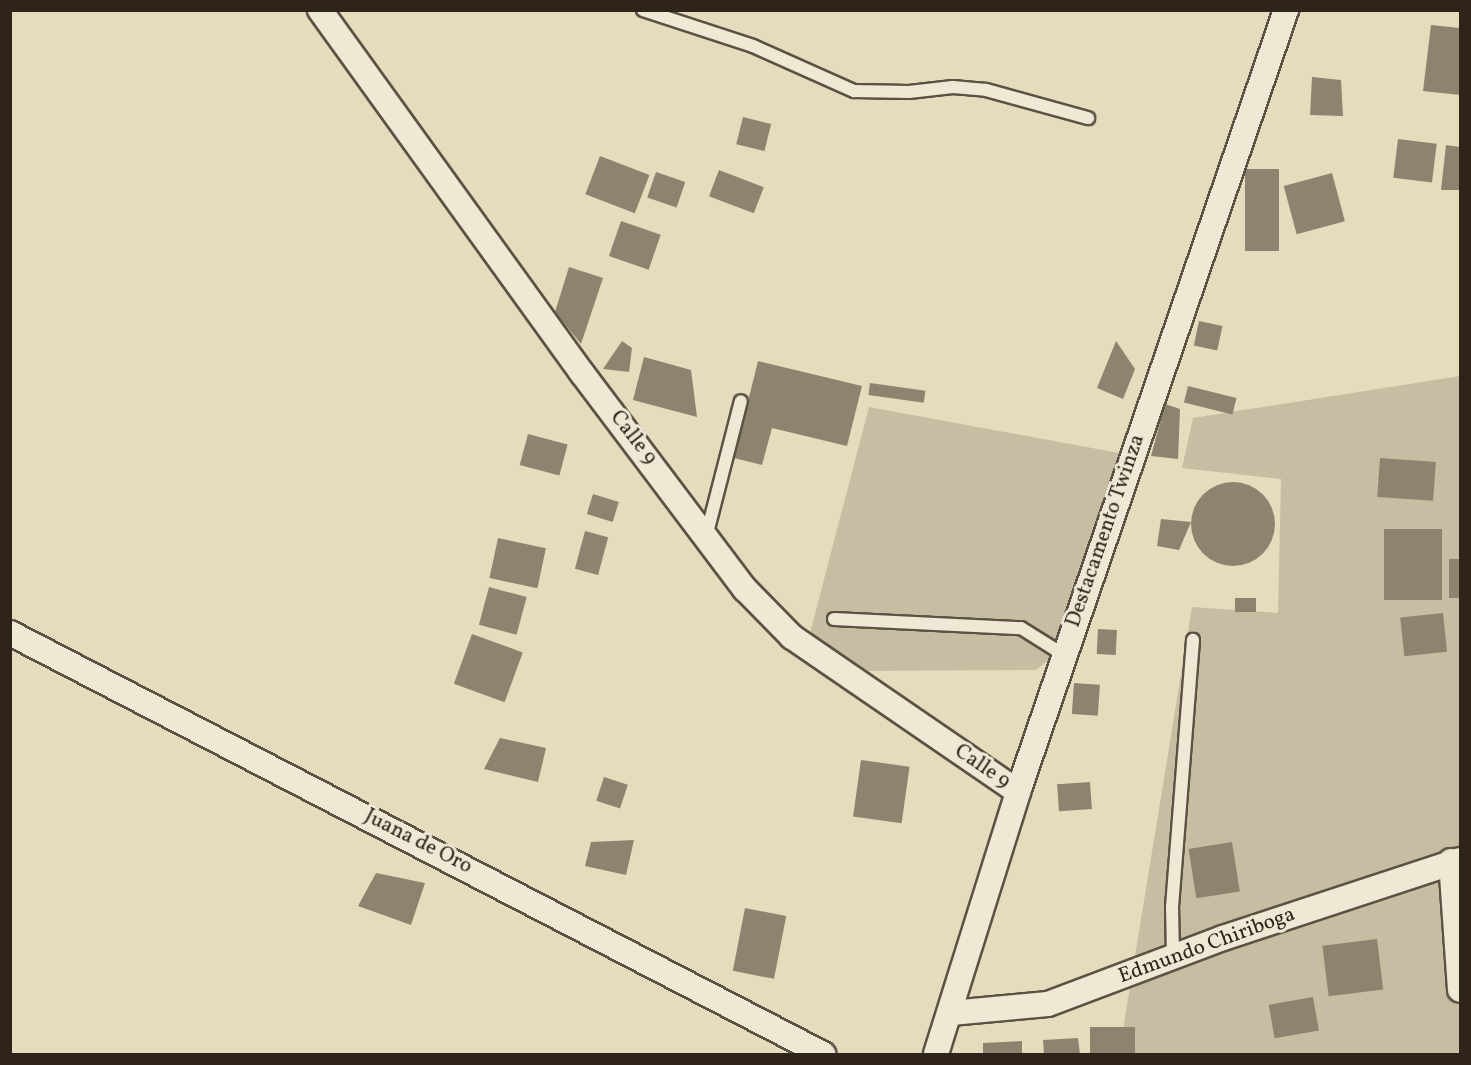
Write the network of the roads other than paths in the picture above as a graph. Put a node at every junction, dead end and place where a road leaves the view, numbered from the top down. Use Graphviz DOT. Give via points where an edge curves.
graph roads {
  1 [pos="320,10"];
  2 [pos="643,10"];
  3 [pos="1286,10"];
  4 [pos="1088,118"];
  5 [pos="741,401"];
  6 [pos="707,533"];
  7 [pos="834,619"];
  8 [pos="10,633"];
  9 [pos="1193,640"];
  10 [pos="1064,655"];
  11 [pos="1018,792"];
  12 [pos="1456,861"];
  13 [pos="1173,957"];
  14 [pos="1461,990"];
  15 [pos="951,1013"];
  16 [pos="823,1054"];
  17 [pos="936,1054"];
  1 -- 6 [label="street, Calle 9" via="582,373"];
  2 -- 4 [label="lane" via="753,46 854,91 909,93 953,87 986,90"];
  3 -- 10 [label="street, Destacamento Twinza"];
  5 -- 6 [label="lane"];
  6 -- 11 [label="street, Calle 9" via="745,589 792,637"];
  7 -- 10 [label="lane" via="1021,628"];
  8 -- 16 [label="street, Juana de Oro"];
  9 -- 13 [label="lane" via="1172,907"];
  10 -- 11 [label="street, Destacamento Twinza"];
  11 -- 15 [label="street, Destacamento Twinza"];
  12 -- 13 [label="street, Edmundo Chiriboga"];
  12 -- 14 [label="street"];
  13 -- 15 [label="street, Edmundo Chiriboga" via="1047,1004"];
  15 -- 17 [label="street, Destacamento Twinza"];
}
